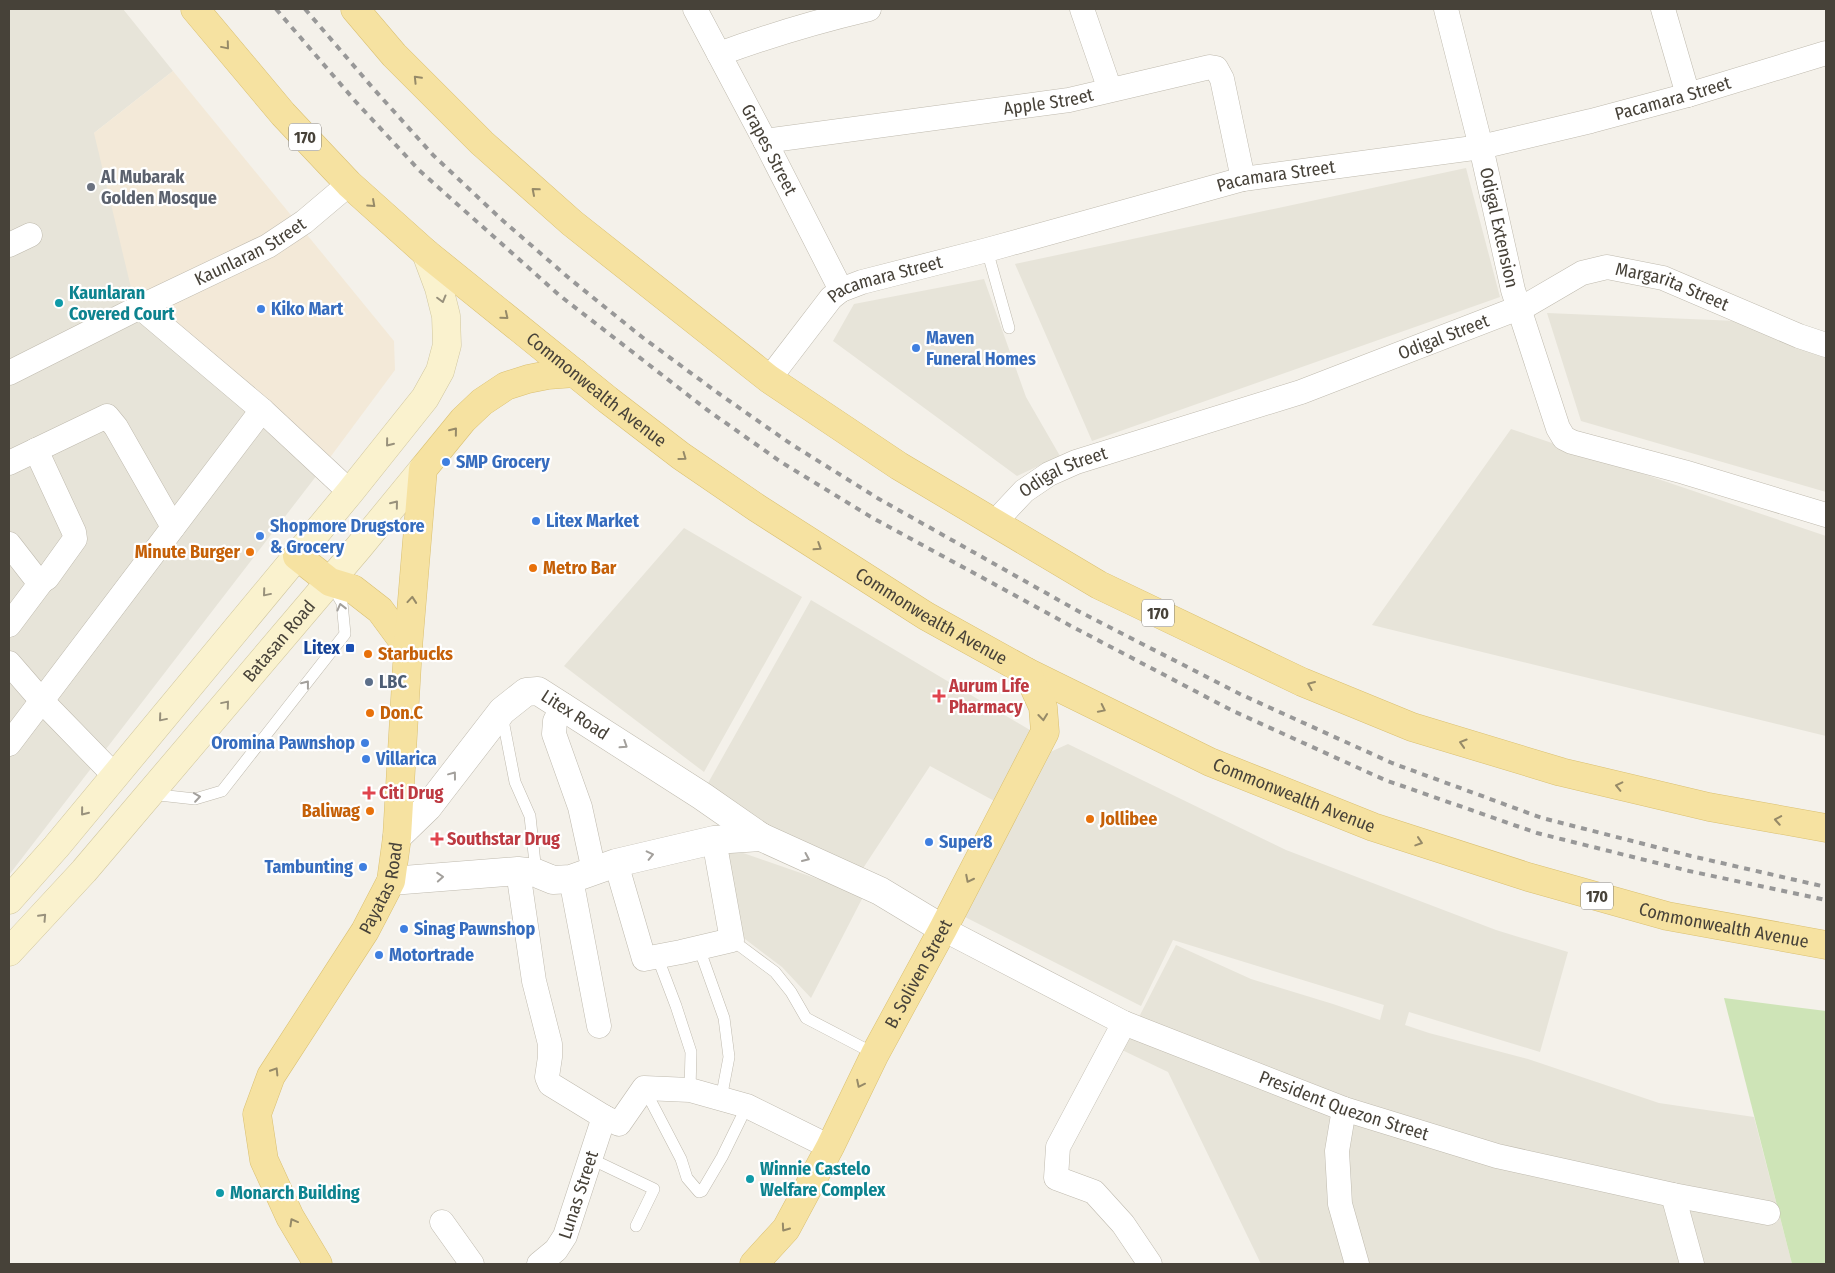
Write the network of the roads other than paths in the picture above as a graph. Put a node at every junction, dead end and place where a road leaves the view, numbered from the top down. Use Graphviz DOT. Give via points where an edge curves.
graph roads {
  1 [pos="195,9"];
  2 [pos="355,9"];
  3 [pos="695,9"];
  4 [pos="869,9"];
  5 [pos="1082,9"];
  6 [pos="1446,9"];
  7 [pos="1663,9"];
  8 [pos="1826,53"];
  9 [pos="719,54"];
  10 [pos="1110,90"];
  11 [pos="1688,95"];
  12 [pos="765,141"];
  13 [pos="1481,147"];
  14 [pos="1243,179"];
  15 [pos="350,184"];
  16 [pos="30,235"];
  17 [pos="9,245"];
  18 [pos="987,250"];
  19 [pos="426,253"];
  20 [pos="841,290"];
  21 [pos="140,307"];
  22 [pos="1519,308"];
  23 [pos="1009,328"];
  24 [pos="1826,345"];
  25 [pos="9,373"];
  26 [pos="575,373"];
  27 [pos="769,379"];
  28 [pos="262,410"];
  29 [pos="36,450"];
  30 [pos="9,463"];
  31 [pos="423,469"];
  32 [pos="350,492"];
  33 [pos="1826,515"];
  34 [pos="994,523"];
  35 [pos="174,527"];
  36 [pos="9,544"];
  37 [pos="297,556"];
  38 [pos="42,581"];
  39 [pos="330,582"];
  40 [pos="9,625"];
  41 [pos="408,648"];
  42 [pos="9,663"];
  43 [pos="1027,672"];
  44 [pos="42,701"];
  45 [pos="563,705"];
  46 [pos="502,710"];
  47 [pos="9,744"];
  48 [pos="114,775"];
  49 [pos="148,794"];
  50 [pos="1826,828"];
  51 [pos="397,837"];
  52 [pos="761,837"];
  53 [pos="714,840"];
  54 [pos="594,871"];
  55 [pos="527,872"];
  56 [pos="391,881"];
  57 [pos="9,900"];
  58 [pos="943,929"];
  59 [pos="732,940"];
  60 [pos="1826,945"];
  61 [pos="699,948"];
  62 [pos="9,952"];
  63 [pos="657,956"];
  64 [pos="1124,1023"];
  65 [pos="599,1026"];
  66 [pos="875,1054"];
  67 [pos="644,1088"];
  68 [pos="690,1090"];
  69 [pos="721,1099"];
  70 [pos="747,1106"];
  71 [pos="1344,1108"];
  72 [pos="604,1117"];
  73 [pos="830,1147"];
  74 [pos="589,1158"];
  75 [pos="1673,1196"];
  76 [pos="1768,1213"];
  77 [pos="442,1222"];
  78 [pos="636,1226"];
  79 [pos="318,1264"];
  80 [pos="472,1264"];
  81 [pos="539,1264"];
  82 [pos="754,1264"];
  83 [pos="1150,1264"];
  84 [pos="1357,1264"];
  85 [pos="1692,1264"];
  1 -- 15 [label="main road, Commonwealth Avenue / 170, one-way" via="283,114"];
  27 -- 2 [label="main road, 170, one-way" via="572,223 489,150 400,61"];
  3 -- 9 [label="street, Grapes Street"];
  4 -- 9 [label="street" via="769,36"];
  5 -- 10 [label="street"];
  6 -- 13 [label="street, Odigal Extension"];
  7 -- 11 [label="street"];
  8 -- 11 [label="street, Pacamara Street"];
  9 -- 12 [label="street, Grapes Street"];
  10 -- 12 [label="street, Apple Street" via="1029,106"];
  10 -- 14 [label="street, Apple Street" via="1216,68 1222,79"];
  11 -- 13 [label="street, Pacamara Street"];
  12 -- 20 [label="street, Grapes Street"];
  13 -- 14 [label="street, Pacamara Street"];
  13 -- 22 [label="street, Odigal Extension"];
  14 -- 18 [label="street, Pacamara Street"];
  15 -- 19 [label="main road, Commonwealth Avenue / 170, one-way"];
  15 -- 21 [label="street, Kaunlaran Street" via="304,222 268,246"];
  16 -- 17 [label="street"];
  18 -- 20 [label="street, Pacamara Street"];
  18 -- 23 [label="lane"];
  19 -- 26 [label="main road, Commonwealth Avenue / 170, one-way"];
  19 -- 32 [label="main road, one-way" via="446,316 447,345 440,371 425,398"];
  20 -- 27 [label="street, Pacamara Street"];
  21 -- 25 [label="street, Kaunlaran Street"];
  21 -- 28 [label="street"];
  22 -- 24 [label="street, Margarita Street" via="1582,273 1607,267 1663,278"];
  22 -- 33 [label="street" via="1564,438"];
  22 -- 34 [label="street, Odigal Street" via="1301,392 1076,462 1024,491"];
  31 -- 26 [label="main road, Batasan Road, one-way" via="463,420 506,386 535,377"];
  26 -- 43 [label="main road, Commonwealth Avenue / 170, one-way" via="681,456 757,508 926,616"];
  27 -- 34 [label="main road, 170" via="899,466"];
  28 -- 32 [label="street"];
  28 -- 35 [label="street"];
  29 -- 30 [label="street"];
  29 -- 35 [label="street" via="107,416"];
  29 -- 38 [label="street" via="75,540"];
  39 -- 31 [label="main road, Batasan Road, one-way"];
  41 -- 31 [label="main road, Payatas Road, one-way"];
  32 -- 37 [label="main road"];
  50 -- 34 [label="main road, 170, one-way" via="1709,807 1561,772 1412,727 1302,682 1099,585"];
  35 -- 44 [label="street"];
  36 -- 38 [label="street" via="37,580"];
  37 -- 39 [label="main road"];
  37 -- 48 [label="main road, one-way"];
  38 -- 40 [label="street"];
  39 -- 41 [label="main road" via="353,589 380,610"];
  49 -- 39 [label="main road, Batasan Road, one-way"];
  49 -- 39 [label="lane, one-way" via="195,799 222,791 345,634 342,603"];
  41 -- 51 [label="main road, Payatas Road"];
  42 -- 44 [label="street"];
  43 -- 58 [label="main road, B. Soliven Street, one-way" via="1042,708 1045,732"];
  43 -- 60 [label="main road, Commonwealth Avenue / 170, one-way" via="1210,762 1373,827 1528,877 1667,916"];
  44 -- 47 [label="street"];
  44 -- 48 [label="street"];
  45 -- 46 [label="street, Litex Road" via="538,691 526,692"];
  45 -- 52 [label="street, Litex Road, one-way"];
  45 -- 54 [label="street" via="555,721 554,734 580,807"];
  51 -- 46 [label="street, Litex Road, one-way" via="437,796"];
  46 -- 55 [label="lane" via="515,782 530,816"];
  48 -- 57 [label="main road, one-way"];
  62 -- 49 [label="main road, Batasan Road, one-way" via="84,871"];
  51 -- 56 [label="main road, Payatas Road"];
  52 -- 53 [label="street"];
  52 -- 58 [label="street, Litex Road, one-way" via="880,891"];
  54 -- 53 [label="street, one-way"];
  53 -- 59 [label="street"];
  54 -- 55 [label="street" via="552,880"];
  54 -- 63 [label="street" via="644,958"];
  54 -- 65 [label="street"];
  56 -- 55 [label="street, one-way"];
  55 -- 72 [label="street" via="534,981 550,1044 548,1081"];
  79 -- 56 [label="main road, Payatas Road, one-way" via="290,1217 264,1160 257,1114 272,1076 365,931"];
  58 -- 64 [label="street, President Quezon Street"];
  58 -- 66 [label="main road, B. Soliven Street"];
  59 -- 61 [label="street"];
  59 -- 66 [label="lane" via="775,972 806,1018"];
  61 -- 63 [label="street"];
  61 -- 69 [label="lane" via="724,1018 729,1057"];
  63 -- 68 [label="lane" via="691,1052"];
  64 -- 71 [label="street, President Quezon Street"];
  64 -- 83 [label="street" via="1058,1147 1056,1178 1094,1192 1123,1224"];
  66 -- 73 [label="main road, B. Soliven Street, one-way"];
  67 -- 68 [label="street"];
  67 -- 70 [label="lane" via="681,1159 686,1178 699,1192 722,1157"];
  67 -- 72 [label="street" via="619,1124"];
  68 -- 69 [label="street"];
  69 -- 70 [label="street"];
  70 -- 73 [label="street"];
  71 -- 75 [label="street, President Quezon Street" via="1496,1156"];
  71 -- 84 [label="street" via="1337,1151 1340,1204"];
  72 -- 74 [label="street, Lunas Street"];
  73 -- 82 [label="main road, B. Soliven Street, one-way" via="786,1229"];
  74 -- 78 [label="lane" via="654,1189"];
  74 -- 81 [label="street, Lunas Street" via="565,1236 556,1250"];
  75 -- 76 [label="street, President Quezon Street"];
  75 -- 85 [label="street"];
  77 -- 80 [label="street"];
}
